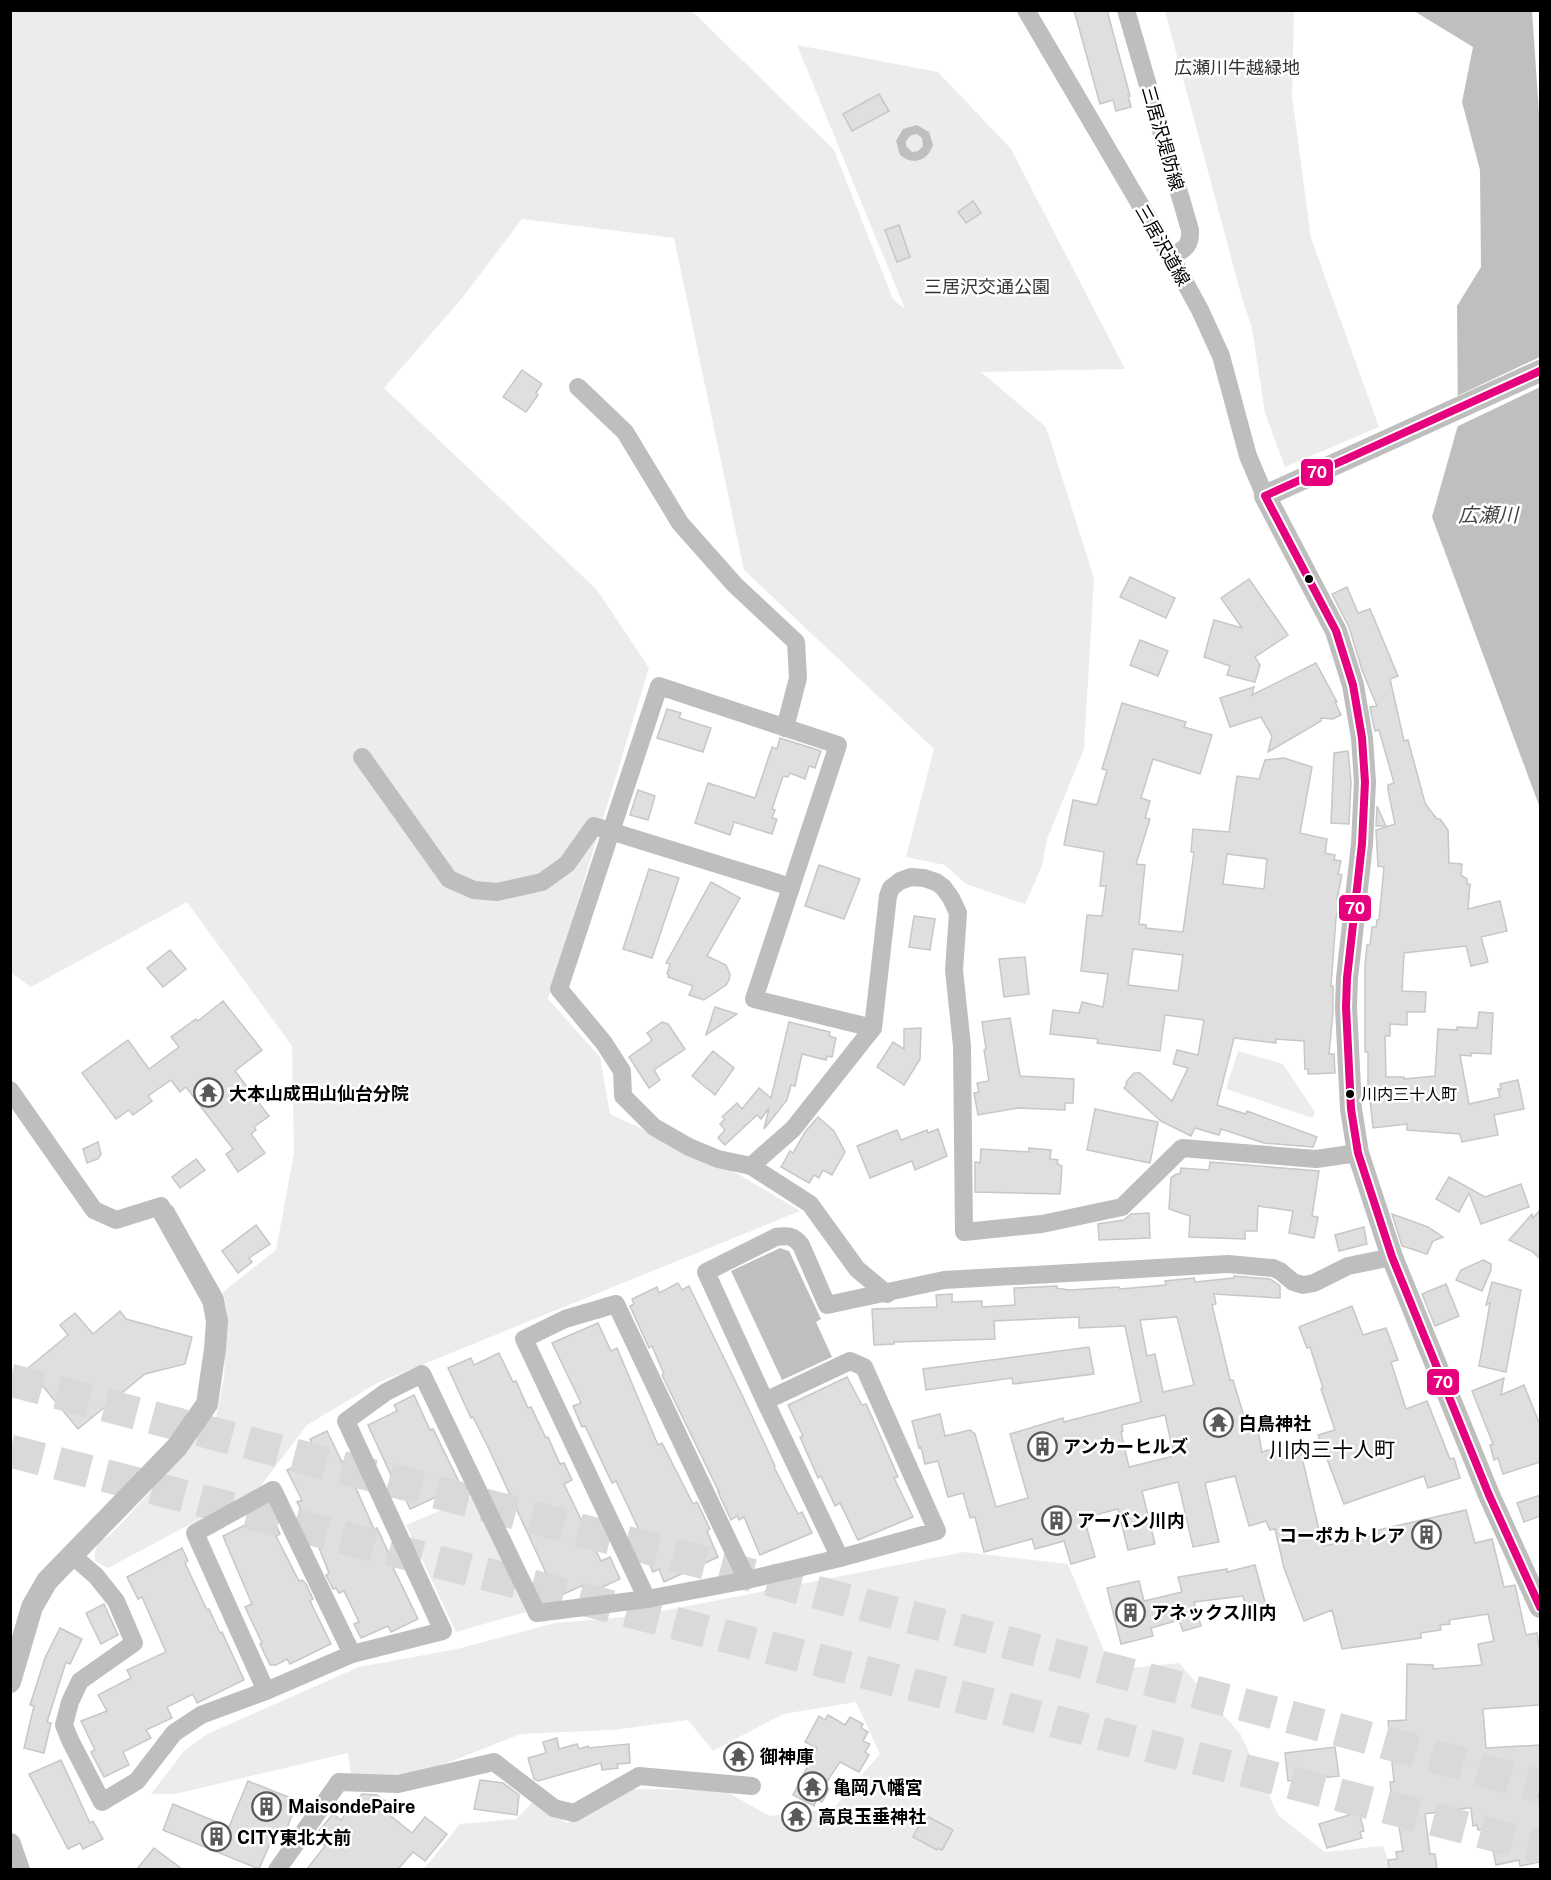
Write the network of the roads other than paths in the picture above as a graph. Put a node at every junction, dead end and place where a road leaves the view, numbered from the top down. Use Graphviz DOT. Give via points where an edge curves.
graph roads {
  1 [pos="1026,10"];
  2 [pos="1126,10"];
  3 [pos="1171,257"];
  4 [pos="1540,371"];
  5 [pos="578,387"];
  6 [pos="1265,496"];
  7 [pos="785,728"];
  8 [pos="362,757"];
  9 [pos="610,832"];
  10 [pos="791,887"];
  11 [pos="873,1028"];
  12 [pos="10,1090"];
  13 [pos="1358,1153"];
  14 [pos="751,1166"];
  15 [pos="164,1213"];
  16 [pos="1392,1257"];
  17 [pos="887,1294"];
  18 [pos="765,1401"];
  19 [pos="72,1554"];
  20 [pos="840,1558"];
  21 [pos="747,1580"];
  22 [pos="647,1599"];
  23 [pos="1540,1607"];
  24 [pos="352,1654"];
  25 [pos="10,1682"];
  26 [pos="266,1691"];
  27 [pos="752,1786"];
  28 [pos="10,1844"];
  29 [pos="19,1869"];
  30 [pos="277,1869"];
  1 -- 3 [label="street, 三居沢道線"];
  2 -- 3 [label="street, 三居沢堤防線" via="1190,230 1191,240 1186,248"];
  3 -- 6 [label="street, 三居沢道線" via="1221,356 1248,456"];
  4 -- 6 [label="street"];
  5 -- 7 [label="street" via="625,432 680,523 735,585 796,642 798,678"];
  6 -- 13 [label="street" via="1336,631 1353,685 1362,738 1362,844 1346,1007 1351,1108"];
  7 -- 9 [label="street" via="659,686"];
  7 -- 10 [label="street" via="838,746"];
  8 -- 9 [label="street" via="449,879 474,890 496,892 542,882 567,864 594,826"];
  9 -- 10 [label="street"];
  9 -- 14 [label="street" via="559,989 622,1071 623,1096 654,1127 718,1159"];
  10 -- 11 [label="street" via="754,999"];
  11 -- 13 [label="street" via="891,888 911,877 936,882 958,913 954,970 962,1046 964,1232 1042,1224 1122,1207 1182,1148 1316,1159"];
  11 -- 14 [label="street" via="794,1129"];
  12 -- 15 [label="street" via="94,1210 116,1220 161,1206"];
  13 -- 16 [label="street"];
  14 -- 17 [label="street" via="810,1204 857,1269"];
  15 -- 19 [label="street" via="213,1300 217,1321 207,1404 177,1447"];
  16 -- 17 [label="street" via="1348,1266 1303,1285 1273,1268 1228,1264 944,1280"];
  16 -- 23 [label="street" via="1489,1496"];
  17 -- 18 [label="street" via="827,1305 801,1245 787,1235 706,1272"];
  18 -- 20 [label="street"];
  18 -- 20 [label="street" via="850,1361 864,1366 937,1531"];
  19 -- 25 [label="street" via="47,1581 32,1607"];
  19 -- 26 [label="street" via="116,1600 135,1643 80,1681 64,1725 102,1802 137,1781 174,1733 201,1715"];
  20 -- 21 [label="street"];
  21 -- 22 [label="street"];
  21 -- 22 [label="street" via="616,1304 565,1318 524,1339"];
  22 -- 24 [label="street" via="537,1613 422,1374 386,1392 346,1421 442,1632"];
  24 -- 26 [label="street"];
  24 -- 26 [label="street" via="273,1490 195,1533"];
  27 -- 30 [label="street" via="639,1776 574,1813 554,1808 494,1762 399,1784 339,1782"];
  28 -- 29 [label="street"];
}
